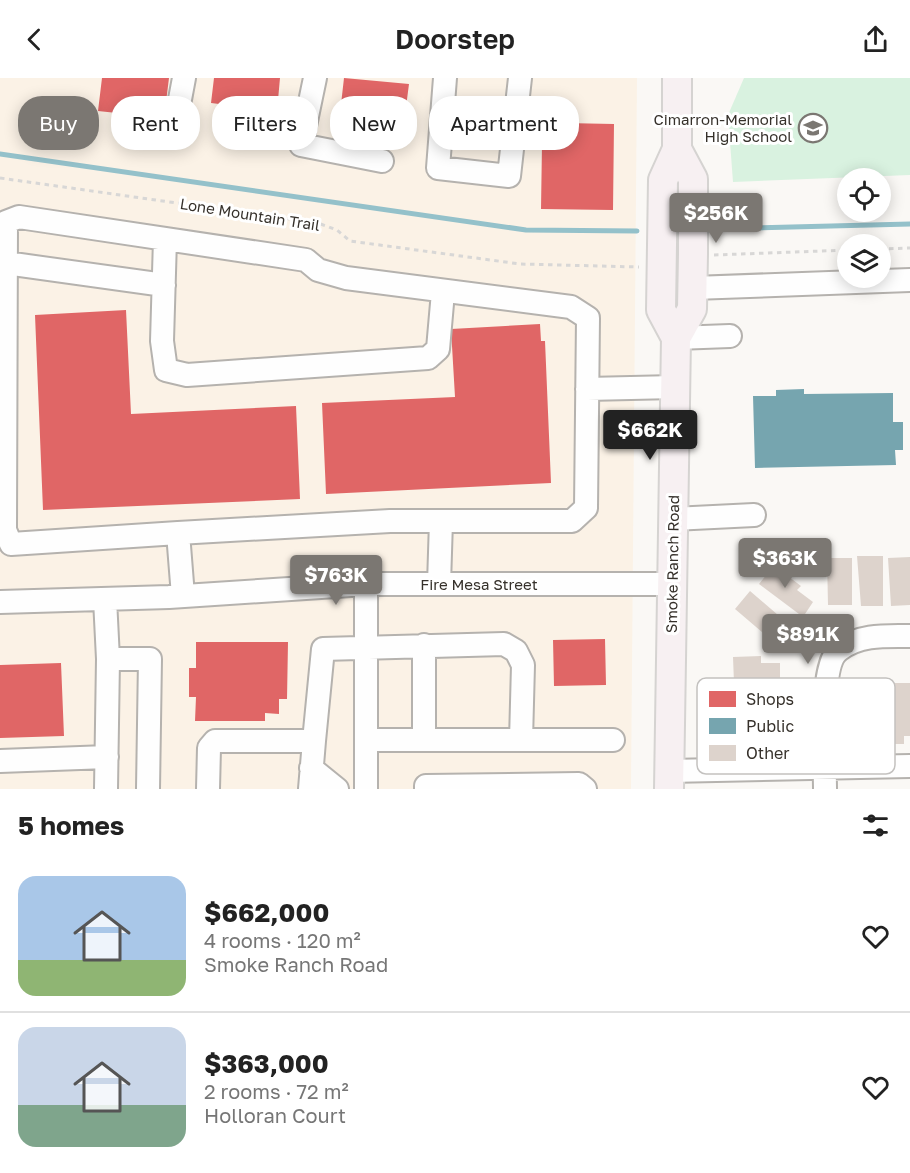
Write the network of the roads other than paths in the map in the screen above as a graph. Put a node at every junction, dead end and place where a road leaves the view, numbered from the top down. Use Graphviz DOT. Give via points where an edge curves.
graph roads {
  1 [pos="184,78"];
  2 [pos="315,78"];
  3 [pos="445,78"];
  4 [pos="520,78"];
  5 [pos="677,78"];
  6 [pos="181,96"];
  7 [pos="677,148"];
  8 [pos="382,161"];
  9 [pos="165,239"];
  10 [pos="6,262"];
  11 [pos="910,280"];
  12 [pos="164,285"];
  13 [pos="693,288"];
  14 [pos="443,292"];
  15 [pos="730,336"];
  16 [pos="676,338"];
  17 [pos="675,387"];
  18 [pos="587,388"];
  19 [pos="754,515"];
  20 [pos="672,519"];
  21 [pos="441,521"];
  22 [pos="178,532"];
  23 [pos="366,584"];
  24 [pos="439,584"];
  25 [pos="671,584"];
  26 [pos="183,596"];
  27 [pos="105,599"];
  28 [pos="0,602"];
  29 [pos="910,636"];
  30 [pos="424,645"];
  31 [pos="365,646"];
  32 [pos="108,658"];
  33 [pos="826,678"];
  34 [pos="366,740"];
  35 [pos="424,740"];
  36 [pos="521,740"];
  37 [pos="613,740"];
  38 [pos="314,741"];
  39 [pos="106,757"];
  40 [pos="0,761"];
  41 [pos="910,766"];
  42 [pos="895,768"];
  43 [pos="858,774"];
  44 [pos="311,778"];
  45 [pos="825,779"];
  46 [pos="669,780"];
  47 [pos="106,789"];
  48 [pos="148,789"];
  49 [pos="208,789"];
  50 [pos="337,789"];
  51 [pos="366,789"];
  52 [pos="426,789"];
  53 [pos="585,789"];
  1 -- 6 [label="street"];
  2 -- 8 [label="street" via="301,145"];
  3 -- 4 [label="street" via="438,168 509,176"];
  5 -- 7 [label="main road, Smoke Ranch Road"];
  7 -- 13 [label="main road, Smoke Ranch Road" via="693,179"];
  7 -- 16 [label="main road, Smoke Ranch Road" via="663,180 661,310"];
  9 -- 10 [label="street" via="19,217 6,222"];
  9 -- 12 [label="street"];
  9 -- 14 [label="street" via="306,260 318,270 345,278"];
  10 -- 12 [label="street"];
  10 -- 22 [label="street" via="4,530 11,544"];
  11 -- 13 [label="street"];
  12 -- 14 [label="street" via="162,341 166,370 188,375 428,358 438,349"];
  13 -- 16 [label="main road, Smoke Ranch Road" via="692,309"];
  14 -- 18 [label="street" via="571,307 588,318"];
  15 -- 16 [label="street"];
  16 -- 17 [label="main road, Smoke Ranch Road"];
  17 -- 18 [label="street"];
  17 -- 20 [label="main road, Smoke Ranch Road"];
  18 -- 21 [label="street" via="586,508 572,521"];
  19 -- 20 [label="street"];
  20 -- 25 [label="main road, Smoke Ranch Road"];
  21 -- 22 [label="street"];
  21 -- 24 [label="street"];
  22 -- 26 [label="street"];
  23 -- 24 [label="street, Fire Mesa Street"];
  23 -- 26 [label="street, Fire Mesa Street"];
  23 -- 31 [label="street"];
  24 -- 25 [label="street, Fire Mesa Street"];
  25 -- 46 [label="main road, Smoke Ranch Road"];
  26 -- 27 [label="street, Fire Mesa Street"];
  27 -- 28 [label="street, Fire Mesa Street"];
  27 -- 32 [label="street"];
  29 -- 33 [label="street" via="868,637 838,650 830,660"];
  30 -- 31 [label="street"];
  30 -- 35 [label="street"];
  30 -- 36 [label="street" via="504,644 516,651 523,665"];
  31 -- 34 [label="street"];
  31 -- 38 [label="street" via="322,649"];
  32 -- 39 [label="street"];
  32 -- 48 [label="street" via="150,659"];
  34 -- 35 [label="street"];
  34 -- 51 [label="street"];
  35 -- 36 [label="street"];
  36 -- 37 [label="street"];
  38 -- 44 [label="street"];
  38 -- 49 [label="street" via="215,741 209,748"];
  39 -- 40 [label="street"];
  39 -- 47 [label="street"];
  41 -- 42 [label="street"];
  43 -- 45 [label="street"];
  44 -- 50 [label="street"];
  45 -- 46 [label="street"];
  52 -- 53 [label="street" via="579,784"];
}
